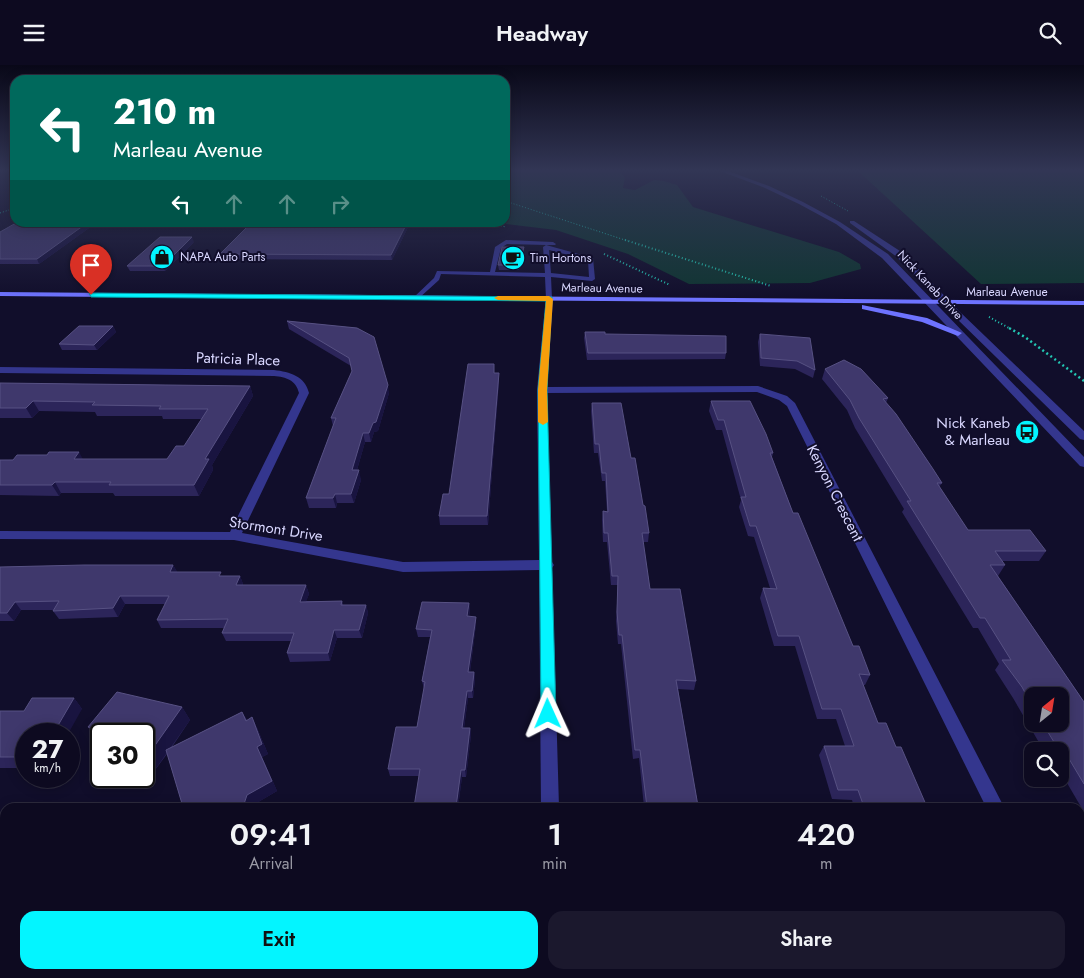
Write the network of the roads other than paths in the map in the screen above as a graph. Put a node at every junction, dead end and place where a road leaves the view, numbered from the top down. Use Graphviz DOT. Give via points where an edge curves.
graph roads {
  1 [pos="819,214"];
  2 [pos="848,219"];
  3 [pos="591,259"];
  4 [pos="492,274"];
  5 [pos="548,275"];
  6 [pos="0,294"];
  7 [pos="416,298"];
  8 [pos="549,299"];
  9 [pos="836,302"];
  10 [pos="928,302"];
  11 [pos="947,302"];
  12 [pos="1084,303"];
  13 [pos="958,333"];
  14 [pos="0,371"];
  15 [pos="542,390"];
  16 [pos="1084,437"];
  17 [pos="1084,465"];
  18 [pos="0,535"];
  19 [pos="234,537"];
  20 [pos="547,565"];
  21 [pos="550,803"];
  22 [pos="993,803"];
  1 -- 10 [label="street, Nick Kaneb Drive" via="885,256 909,278"];
  2 -- 11 [label="street, Nick Kaneb Drive" via="900,255"];
  3 -- 4 [label="lane" via="589,254 546,242 506,242 498,247"];
  3 -- 5 [label="lane" via="592,279"];
  3 -- 5 [label="lane" via="546,247"];
  4 -- 5 [label="lane"];
  4 -- 7 [label="lane" via="439,272 437,279"];
  5 -- 8 [label="lane"];
  6 -- 7 [label="main road, Marleau Avenue"];
  7 -- 8 [label="main road, Marleau Avenue"];
  8 -- 9 [label="main road, Marleau Avenue"];
  8 -- 15 [label="street"];
  9 -- 10 [label="main road, Marleau Avenue"];
  9 -- 13 [label="main road" via="924,320"];
  10 -- 11 [label="main road, Marleau Avenue"];
  10 -- 13 [label="street, Nick Kaneb Drive"];
  11 -- 12 [label="main road, Marleau Avenue"];
  11 -- 16 [label="street, Nick Kaneb Drive"];
  13 -- 17 [label="street, Nick Kaneb Drive"];
  14 -- 19 [label="street, Patricia Place" via="274,373 298,380 304,393"];
  15 -- 20 [label="street"];
  15 -- 22 [label="street, Kenyon Crescent" via="758,389 784,397 791,405"];
  18 -- 19 [label="street, Stormont Drive"];
  19 -- 20 [label="street, Stormont Drive" via="403,567"];
  20 -- 21 [label="street"];
}
